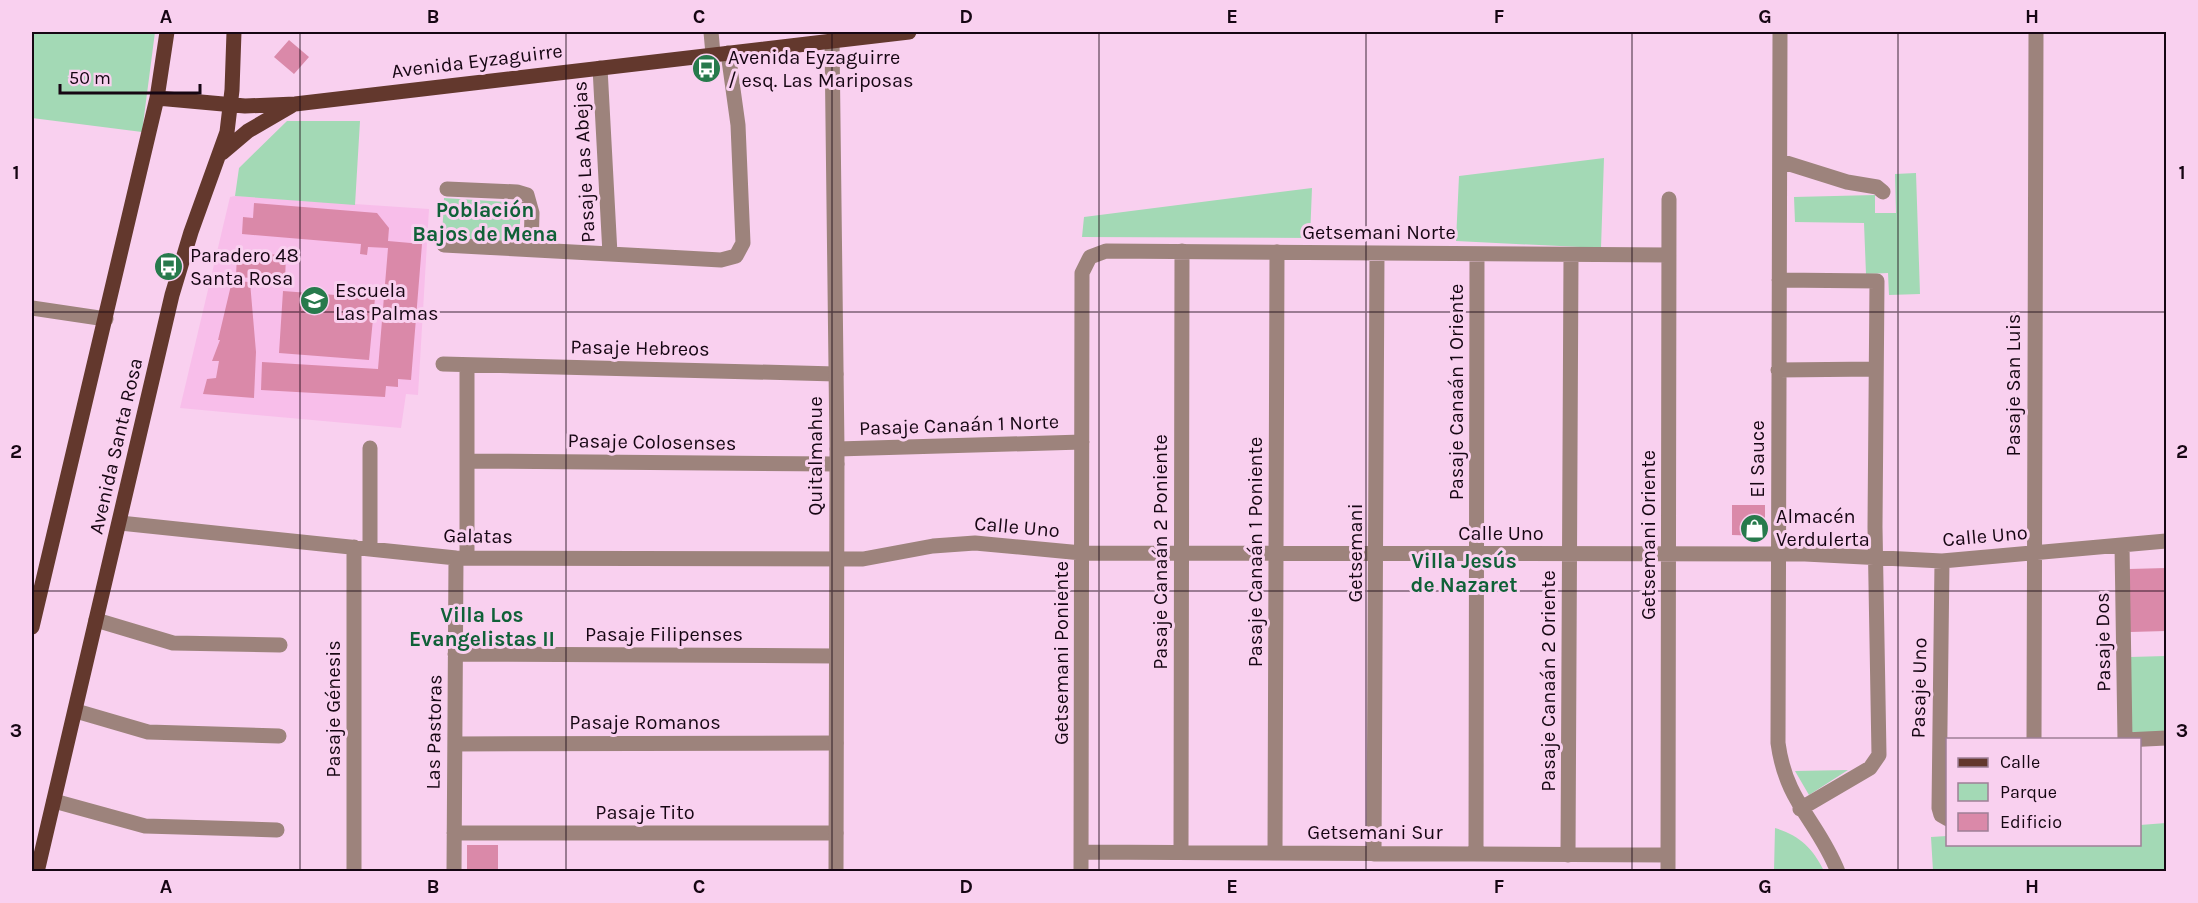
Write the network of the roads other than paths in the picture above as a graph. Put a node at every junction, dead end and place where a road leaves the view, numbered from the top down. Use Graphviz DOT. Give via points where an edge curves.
graph roads {
  1 [pos="167,32"];
  2 [pos="234,32"];
  3 [pos="711,32"];
  4 [pos="909,32"];
  5 [pos="1780,32"];
  6 [pos="2036,32"];
  7 [pos="832,40"];
  8 [pos="720,54"];
  9 [pos="600,68"];
  10 [pos="157,98"];
  11 [pos="295,104"];
  12 [pos="231,105"];
  13 [pos="220,155"];
  14 [pos="1780,161"];
  15 [pos="447,189"];
  16 [pos="1883,192"];
  17 [pos="1669,199"];
  18 [pos="444,245"];
  19 [pos="531,250"];
  20 [pos="1182,251"];
  21 [pos="1277,252"];
  22 [pos="1377,253"];
  23 [pos="610,254"];
  24 [pos="1477,254"];
  25 [pos="1570,255"];
  26 [pos="1669,255"];
  27 [pos="1090,257"];
  28 [pos="1779,280"];
  29 [pos="32,308"];
  30 [pos="106,319"];
  31 [pos="443,364"];
  32 [pos="467,365"];
  33 [pos="1876,369"];
  34 [pos="1778,370"];
  35 [pos="836,374"];
  36 [pos="1082,442"];
  37 [pos="370,448"];
  38 [pos="837,457"];
  39 [pos="467,461"];
  40 [pos="120,523"];
  41 [pos="2166,541"];
  42 [pos="2122,545"];
  43 [pos="354,547"];
  44 [pos="370,549"];
  45 [pos="1082,553"];
  46 [pos="1181,553"];
  47 [pos="1276,553"];
  48 [pos="2034,553"];
  49 [pos="1376,554"];
  50 [pos="1476,554"];
  51 [pos="1569,554"];
  52 [pos="1669,554"];
  53 [pos="1777,555"];
  54 [pos="461,558"];
  55 [pos="1877,558"];
  56 [pos="836,560"];
  57 [pos="1942,561"];
  58 [pos="96,620"];
  59 [pos="32,627"];
  60 [pos="280,645"];
  61 [pos="455,654"];
  62 [pos="836,656"];
  63 [pos="76,711"];
  64 [pos="279,736"];
  65 [pos="2034,738"];
  66 [pos="2125,738"];
  67 [pos="2166,738"];
  68 [pos="2141,739"];
  69 [pos="836,743"];
  70 [pos="454,744"];
  71 [pos="54,801"];
  72 [pos="1800,809"];
  73 [pos="1944,817"];
  74 [pos="277,830"];
  75 [pos="454,833"];
  76 [pos="836,833"];
  77 [pos="1081,852"];
  78 [pos="1181,852"];
  79 [pos="1275,853"];
  80 [pos="1374,854"];
  81 [pos="1476,854"];
  82 [pos="1568,855"];
  83 [pos="1668,855"];
  84 [pos="37,872"];
  85 [pos="354,872"];
  86 [pos="454,872"];
  87 [pos="836,872"];
  88 [pos="1081,872"];
  89 [pos="1668,872"];
  90 [pos="1838,872"];
  1 -- 10 [label="main road, Avenida Santa Rosa"];
  2 -- 12 [label="main road, Avenida Santa Rosa"];
  3 -- 8 [label="street"];
  4 -- 7 [label="main road, Avenida Eyzaguirre"];
  5 -- 14 [label="street, El Sauce"];
  6 -- 48 [label="street, Pasaje San Luis"];
  7 -- 8 [label="main road, Avenida Eyzaguirre"];
  7 -- 35 [label="street, Quitalmahue"];
  8 -- 9 [label="main road, Avenida Eyzaguirre"];
  8 -- 23 [label="street" via="738,125 743,243 736,256 721,260"];
  9 -- 11 [label="main road, Avenida Eyzaguirre"];
  9 -- 23 [label="street, Pasaje Las Abejas"];
  10 -- 12 [label="main road, Avenida Eyzaguirre"];
  10 -- 30 [label="main road, Avenida Santa Rosa"];
  11 -- 12 [label="main road, Avenida Eyzaguirre"];
  11 -- 13 [label="main road" via="248,131"];
  12 -- 13 [label="main road, Avenida Santa Rosa"];
  13 -- 40 [label="main road, Avenida Santa Rosa" via="172,295"];
  14 -- 16 [label="street" via="1877,187"];
  14 -- 28 [label="street, El Sauce"];
  15 -- 19 [label="street" via="527,195 532,213"];
  17 -- 26 [label="street, Getsemani Oriente"];
  18 -- 19 [label="street"];
  19 -- 23 [label="street"];
  20 -- 21 [label="street, Getsemani Norte"];
  20 -- 27 [label="street, Getsemani Norte" via="1106,251"];
  20 -- 46 [label="street, Pasaje Canaán 2 Poniente"];
  21 -- 22 [label="street, Getsemani Norte"];
  21 -- 47 [label="street, Pasaje Canaán 1 Poniente"];
  22 -- 24 [label="street, Getsemani Norte"];
  22 -- 49 [label="street, Getsemani"];
  24 -- 25 [label="street, Getsemani Norte"];
  24 -- 50 [label="street, Pasaje Canaán 1 Oriente"];
  25 -- 26 [label="street, Getsemani Norte"];
  25 -- 51 [label="street, Pasaje Canaán 2 Oriente"];
  26 -- 52 [label="street, Getsemani Oriente"];
  27 -- 36 [label="street, Getsemani Poniente" via="1082,273"];
  28 -- 33 [label="street" via="1877,281"];
  28 -- 34 [label="street, El Sauce"];
  29 -- 30 [label="street"];
  30 -- 59 [label="main road, Avenida Santa Rosa"];
  31 -- 32 [label="street, Pasaje Hebreos"];
  32 -- 35 [label="street, Pasaje Hebreos"];
  32 -- 39 [label="street, Las Pastoras"];
  33 -- 34 [label="street"];
  33 -- 55 [label="street"];
  34 -- 53 [label="street, El Sauce"];
  35 -- 38 [label="street, Quitalmahue"];
  36 -- 38 [label="street, Pasaje Canaán 1 Norte"];
  36 -- 45 [label="street, Getsemani Poniente"];
  37 -- 44 [label="street"];
  38 -- 39 [label="street, Pasaje Colosenses"];
  38 -- 56 [label="street, Quitalmahue"];
  39 -- 54 [label="street, Las Pastoras"];
  40 -- 43 [label="street, Galatas"];
  40 -- 58 [label="main road, Avenida Santa Rosa"];
  41 -- 42 [label="street, Calle Uno"];
  42 -- 48 [label="street, Calle Uno"];
  42 -- 66 [label="street, Pasaje Dos"];
  43 -- 44 [label="street, Galatas"];
  43 -- 85 [label="street, Pasaje Génesis"];
  44 -- 54 [label="street, Galatas"];
  45 -- 46 [label="street, Calle Uno"];
  45 -- 56 [label="street, Calle Uno" via="963,543 872,559"];
  45 -- 77 [label="street, Getsemani Poniente"];
  46 -- 47 [label="street, Calle Uno"];
  46 -- 78 [label="street, Pasaje Canaán 2 Poniente"];
  47 -- 49 [label="street, Calle Uno"];
  47 -- 79 [label="street, Pasaje Canaán 1 Poniente"];
  48 -- 57 [label="street, Calle Uno"];
  48 -- 65 [label="street, Pasaje San Luis"];
  49 -- 50 [label="street, Calle Uno"];
  49 -- 80 [label="street, Getsemani"];
  50 -- 51 [label="street, Calle Uno"];
  50 -- 81 [label="street, Pasaje Canaán 1 Oriente"];
  51 -- 52 [label="street, Calle Uno"];
  51 -- 82 [label="street, Pasaje Canaán 2 Oriente"];
  52 -- 53 [label="street, Calle Uno"];
  52 -- 83 [label="street, Getsemani Oriente"];
  53 -- 55 [label="street, Calle Uno"];
  53 -- 72 [label="street, El Sauce" via="1778,743 1784,774"];
  54 -- 56 [label="street, Galatas"];
  54 -- 61 [label="street, Las Pastoras"];
  55 -- 57 [label="street, Calle Uno"];
  55 -- 72 [label="street" via="1879,755 1870,768"];
  56 -- 62 [label="street, Quitalmahue"];
  57 -- 73 [label="street, Pasaje Uno" via="1939,808"];
  58 -- 60 [label="street" via="173,643"];
  58 -- 63 [label="main road, Avenida Santa Rosa"];
  61 -- 62 [label="street, Pasaje Filipenses"];
  61 -- 70 [label="street, Las Pastoras"];
  62 -- 69 [label="street, Quitalmahue"];
  63 -- 64 [label="street" via="148,732"];
  63 -- 71 [label="main road, Avenida Santa Rosa"];
  67 -- 68 [label="street"];
  69 -- 70 [label="street, Pasaje Romanos"];
  69 -- 76 [label="street, Quitalmahue"];
  70 -- 75 [label="street, Las Pastoras"];
  71 -- 74 [label="street" via="144,826"];
  71 -- 84 [label="main road, Avenida Santa Rosa"];
  72 -- 90 [label="street, El Sauce"];
  75 -- 76 [label="street, Pasaje Tito"];
  75 -- 86 [label="street, Las Pastoras"];
  76 -- 87 [label="street, Quitalmahue"];
  77 -- 78 [label="street, Getsemani Sur"];
  77 -- 88 [label="street, Getsemani Poniente"];
  78 -- 79 [label="street, Getsemani Sur"];
  79 -- 80 [label="street, Getsemani Sur"];
  80 -- 81 [label="street, Getsemani Sur"];
  81 -- 82 [label="street, Getsemani Sur"];
  82 -- 83 [label="street, Getsemani Sur"];
  83 -- 89 [label="street, Getsemani Oriente"];
}
